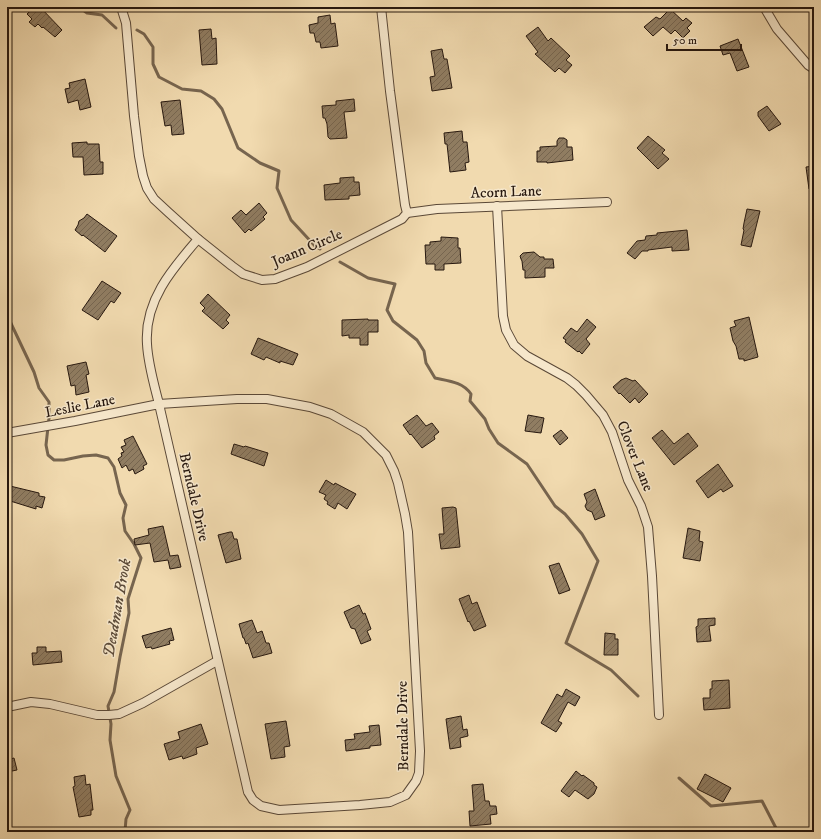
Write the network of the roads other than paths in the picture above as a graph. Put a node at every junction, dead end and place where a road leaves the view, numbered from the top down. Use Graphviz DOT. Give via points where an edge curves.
graph roads {
  1 [pos="121,7"];
  2 [pos="381,7"];
  3 [pos="764,7"];
  4 [pos="814,69"];
  5 [pos="607,202"];
  6 [pos="497,206"];
  7 [pos="407,213"];
  8 [pos="198,240"];
  9 [pos="159,404"];
  10 [pos="7,433"];
  11 [pos="217,661"];
  12 [pos="7,707"];
  13 [pos="659,715"];
  1 -- 8 [label="street, Joann Circle" via="126,22 134,116 143,176 154,199"];
  2 -- 7 [label="street"];
  3 -- 4 [label="street" via="777,29"];
  5 -- 6 [label="street, Acorn Lane"];
  6 -- 7 [label="street, Acorn Lane"];
  6 -- 13 [label="street, Clover Lane" via="506,330 518,349 567,378 603,415 612,432 628,480 648,527"];
  7 -- 8 [label="street, Joann Circle" via="402,219 307,267 274,279 262,280 243,274"];
  8 -- 9 [label="street, Berndale Drive" via="169,274 151,307 147,342 149,365"];
  9 -- 10 [label="street, Leslie Lane"];
  9 -- 11 [label="street, Berndale Drive"];
  9 -- 11 [label="street, Berndale Drive" via="267,399 310,407 331,414 364,432 386,455 401,495 408,532 420,751 416,781 406,795 390,802 279,810 261,806 248,792"];
  11 -- 12 [label="street" via="119,714 97,715 31,702"];
}
